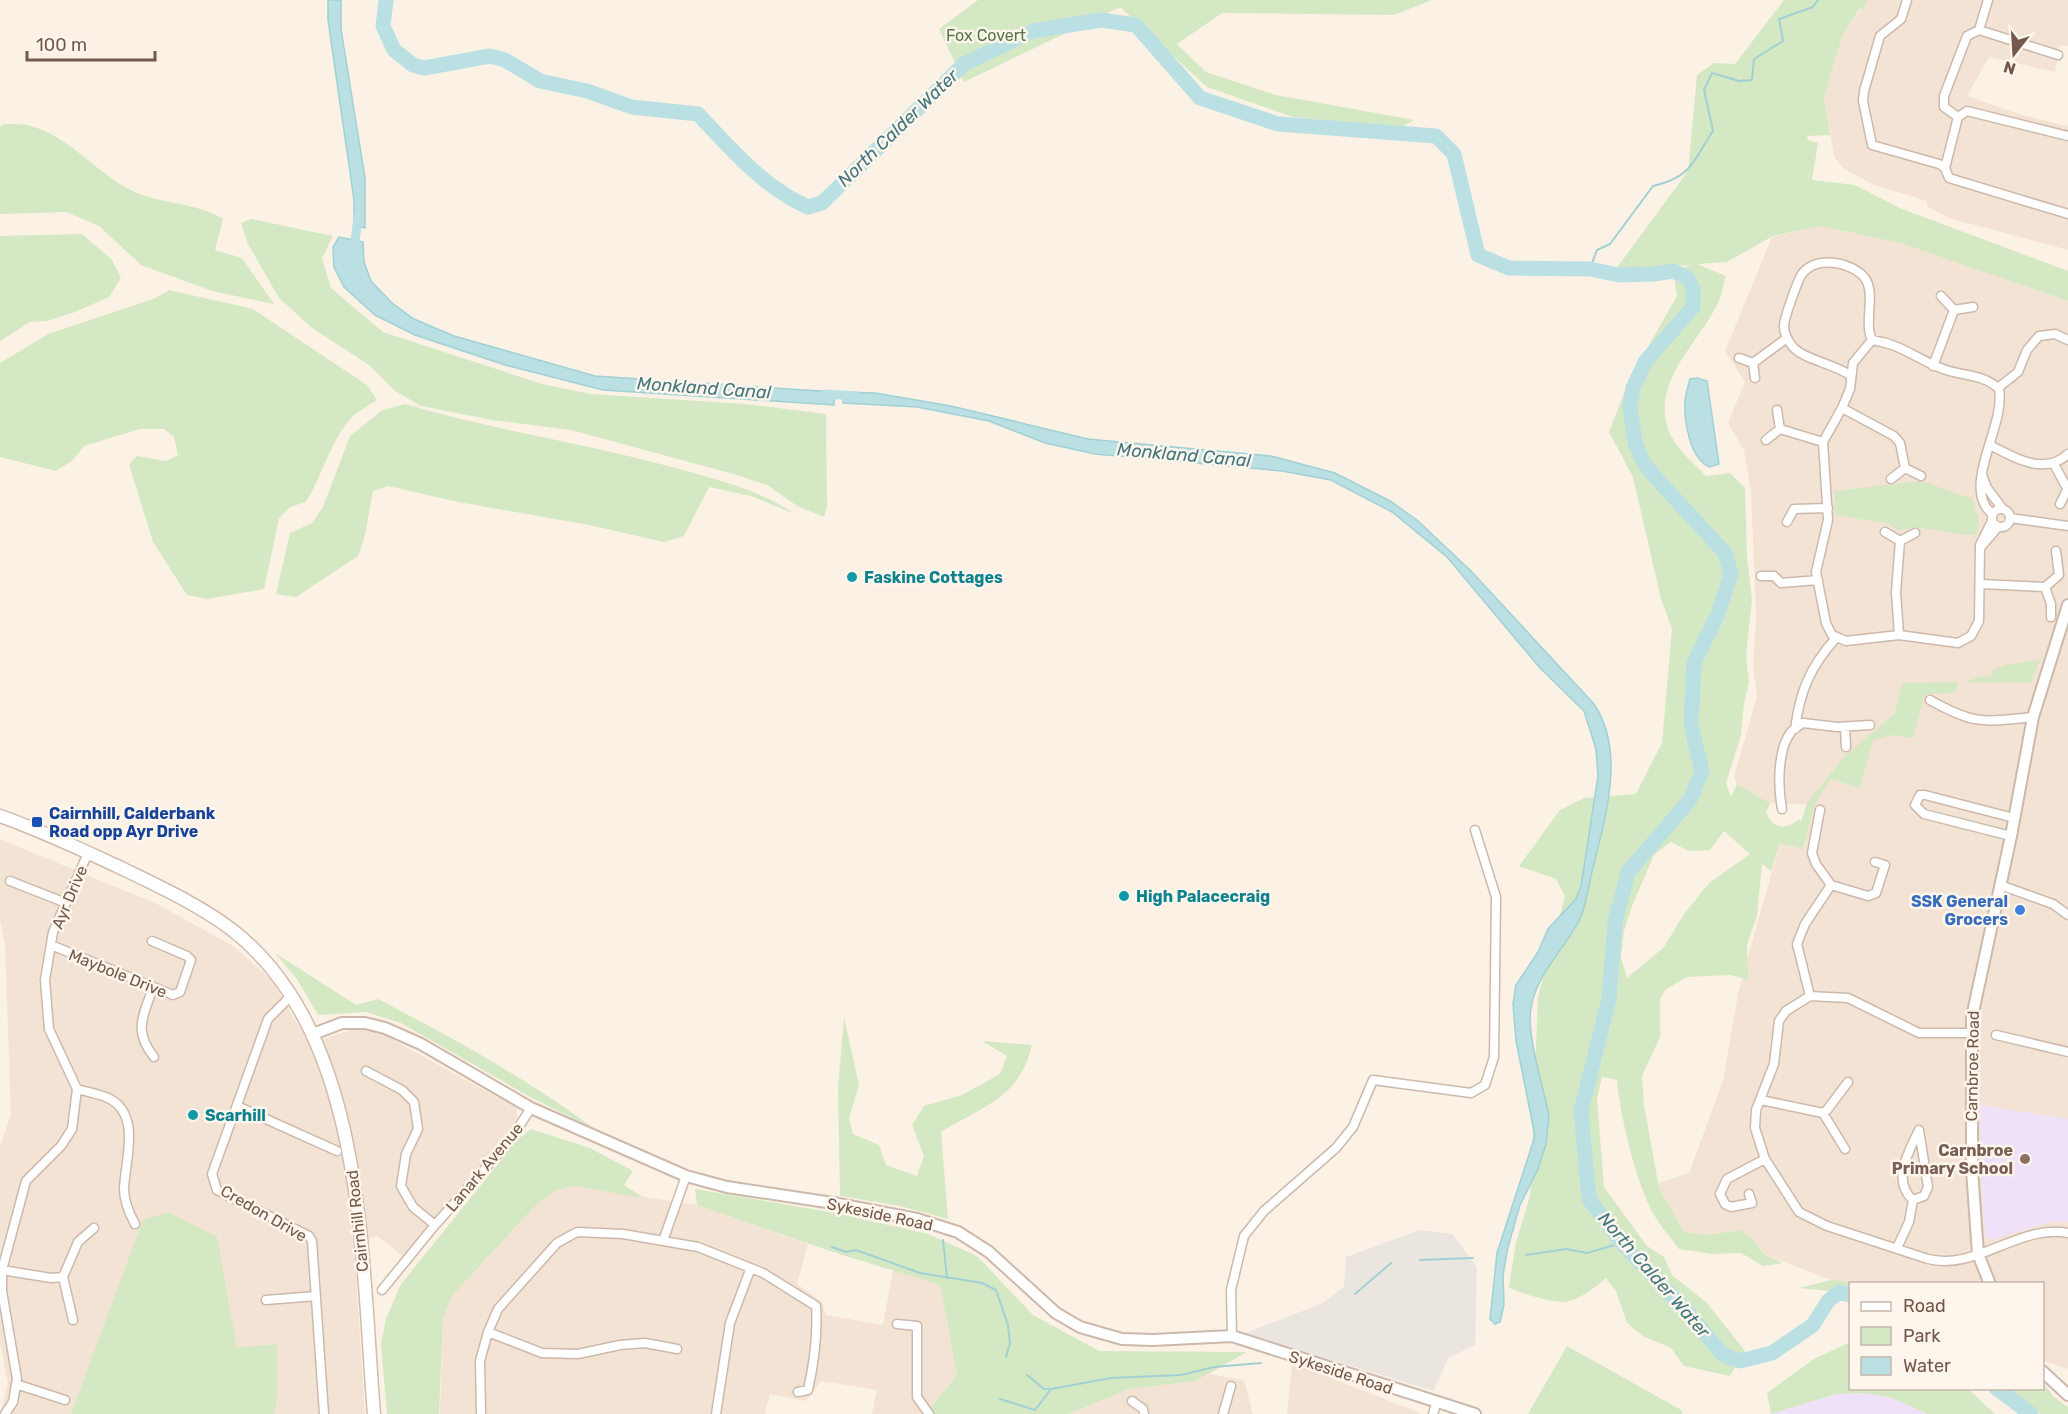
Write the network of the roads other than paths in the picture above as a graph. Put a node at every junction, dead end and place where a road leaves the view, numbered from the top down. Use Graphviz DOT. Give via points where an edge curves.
graph roads {
  1 [pos="1907,0"];
  2 [pos="1988,0"];
  3 [pos="1979,30"];
  4 [pos="2058,55"];
  5 [pos="1958,117"];
  6 [pos="2068,136"];
  7 [pos="1945,168"];
  8 [pos="2068,214"];
  9 [pos="1941,296"];
  10 [pos="1973,307"];
  11 [pos="1954,310"];
  12 [pos="1787,338"];
  13 [pos="1872,340"];
  14 [pos="2068,340"];
  15 [pos="1739,358"];
  16 [pos="1753,363"];
  17 [pos="1933,366"];
  18 [pos="1850,375"];
  19 [pos="1755,378"];
  20 [pos="1998,388"];
  21 [pos="1842,408"];
  22 [pos="1777,410"];
  23 [pos="1780,429"];
  24 [pos="1766,440"];
  25 [pos="1823,442"];
  26 [pos="1990,445"];
  27 [pos="2068,454"];
  28 [pos="2054,464"];
  29 [pos="1905,468"];
  30 [pos="1981,475"];
  31 [pos="1921,476"];
  32 [pos="1891,479"];
  33 [pos="2068,490"];
  34 [pos="2060,504"];
  35 [pos="1828,508"];
  36 [pos="2002,508"];
  37 [pos="2010,518"];
  38 [pos="1994,520"];
  39 [pos="1787,522"];
  40 [pos="2066,527"];
  41 [pos="1885,532"];
  42 [pos="1915,533"];
  43 [pos="1900,541"];
  44 [pos="2056,551"];
  45 [pos="1761,576"];
  46 [pos="1818,580"];
  47 [pos="1981,584"];
  48 [pos="2045,587"];
  49 [pos="2068,605"];
  50 [pos="2051,616"];
  51 [pos="1899,635"];
  52 [pos="1836,638"];
  53 [pos="1930,700"];
  54 [pos="2033,717"];
  55 [pos="1870,726"];
  56 [pos="1845,727"];
  57 [pos="1795,729"];
  58 [pos="1846,747"];
  59 [pos="1782,809"];
  60 [pos="1820,810"];
  61 [pos="0,816"];
  62 [pos="2014,818"];
  63 [pos="1475,830"];
  64 [pos="2011,836"];
  65 [pos="88,853"];
  66 [pos="1875,862"];
  67 [pos="10,881"];
  68 [pos="1832,885"];
  69 [pos="2000,885"];
  70 [pos="66,903"];
  71 [pos="2068,915"];
  72 [pos="152,941"];
  73 [pos="51,945"];
  74 [pos="153,988"];
  75 [pos="291,996"];
  76 [pos="1810,996"];
  77 [pos="1970,1033"];
  78 [pos="313,1034"];
  79 [pos="1996,1035"];
  80 [pos="2068,1052"];
  81 [pos="154,1057"];
  82 [pos="366,1071"];
  83 [pos="1848,1082"];
  84 [pos="77,1089"];
  85 [pos="1761,1100"];
  86 [pos="237,1106"];
  87 [pos="531,1108"];
  88 [pos="1823,1113"];
  89 [pos="1845,1149"];
  90 [pos="337,1151"];
  91 [pos="1765,1159"];
  92 [pos="686,1176"];
  93 [pos="1749,1194"];
  94 [pos="1913,1200"];
  95 [pos="135,1224"];
  96 [pos="435,1225"];
  97 [pos="94,1228"];
  98 [pos="2068,1233"];
  99 [pos="663,1241"];
  100 [pos="1897,1248"];
  101 [pos="1978,1254"];
  102 [pos="2,1270"];
  103 [pos="750,1270"];
  104 [pos="63,1277"];
  105 [pos="1989,1282"];
  106 [pos="382,1290"];
  107 [pos="316,1296"];
  108 [pos="266,1300"];
  109 [pos="73,1320"];
  110 [pos="897,1324"];
  111 [pos="488,1332"];
  112 [pos="1232,1336"];
  113 [pos="677,1349"];
  114 [pos="2044,1372"];
  115 [pos="16,1384"];
  116 [pos="1231,1386"];
  117 [pos="798,1392"];
  118 [pos="2068,1395"];
  119 [pos="65,1400"];
  120 [pos="1132,1401"];
  121 [pos="1435,1409"];
  122 [pos="5,1414"];
  123 [pos="324,1414"];
  124 [pos="374,1414"];
  125 [pos="481,1414"];
  126 [pos="716,1414"];
  127 [pos="929,1414"];
  128 [pos="1144,1414"];
  129 [pos="1223,1414"];
  130 [pos="1475,1414"];
  1 -- 7 [label="street" via="1901,19 1880,36 1864,91 1872,145"];
  2 -- 3 [label="street"];
  3 -- 4 [label="street"];
  3 -- 5 [label="street" via="1967,36 1944,96 1944,107"];
  5 -- 6 [label="street" via="1968,111"];
  5 -- 7 [label="street"];
  7 -- 8 [label="street" via="1949,178"];
  9 -- 11 [label="street"];
  10 -- 11 [label="street"];
  11 -- 17 [label="street"];
  12 -- 13 [label="street" via="1784,324 1802,274 1825,262 1846,266 1865,278 1869,286 1868,332"];
  12 -- 16 [label="street"];
  12 -- 18 [label="street" via="1797,351"];
  13 -- 17 [label="street" via="1892,342"];
  13 -- 18 [label="street" via="1853,363"];
  14 -- 20 [label="street" via="2055,334 2039,336 2027,350 2018,372"];
  15 -- 16 [label="street"];
  16 -- 19 [label="street"];
  17 -- 20 [label="street" via="1987,379"];
  18 -- 21 [label="street" via="1850,388"];
  20 -- 26 [label="street" via="2001,403"];
  21 -- 25 [label="street"];
  21 -- 29 [label="street" via="1894,436 1900,443"];
  22 -- 23 [label="street"];
  23 -- 24 [label="street"];
  23 -- 25 [label="street"];
  25 -- 35 [label="street"];
  26 -- 28 [label="street" via="2026,462"];
  26 -- 30 [label="street"];
  27 -- 28 [label="street"];
  28 -- 33 [label="street"];
  29 -- 31 [label="street"];
  29 -- 32 [label="street"];
  30 -- 36 [label="street"];
  30 -- 38 [label="street" via="1983,503"];
  33 -- 34 [label="street"];
  35 -- 39 [label="street" via="1794,509"];
  35 -- 46 [label="street" via="1816,572"];
  36 -- 37 [label="street"];
  36 -- 38 [label="street"];
  37 -- 38 [label="street" via="2007,525"];
  37 -- 40 [label="street"];
  38 -- 47 [label="street" via="1979,550"];
  41 -- 43 [label="street"];
  42 -- 43 [label="street"];
  43 -- 51 [label="street" via="1896,592"];
  44 -- 48 [label="street" via="2059,575"];
  45 -- 46 [label="street" via="1774,576 1781,583"];
  46 -- 52 [label="street" via="1826,623"];
  47 -- 48 [label="street"];
  47 -- 51 [label="street" via="1978,626 1965,640 1958,643"];
  48 -- 50 [label="street"];
  49 -- 54 [label="street, Carnbroe Road"];
  51 -- 52 [label="street" via="1846,641"];
  52 -- 57 [label="street" via="1808,674"];
  53 -- 54 [label="street" via="1960,717 1984,722"];
  54 -- 62 [label="street, Carnbroe Road"];
  55 -- 56 [label="street"];
  56 -- 57 [label="street" via="1803,723"];
  56 -- 58 [label="street"];
  57 -- 59 [label="street" via="1779,775"];
  60 -- 68 [label="street" via="1812,853"];
  61 -- 65 [label="main road, Cairnhill Road"];
  62 -- 64 [label="street, Carnbroe Road"];
  62 -- 64 [label="street" via="1925,795 1920,795 1916,805 1924,814"];
  63 -- 112 [label="street" via="1496,897 1494,1057 1485,1085 1471,1093 1373,1080 1353,1127 1336,1148 1264,1211 1244,1236 1231,1290"];
  64 -- 69 [label="street, Carnbroe Road"];
  65 -- 70 [label="street, Ayr Drive"];
  65 -- 75 [label="main road, Cairnhill Road" via="190,902 232,930"];
  66 -- 68 [label="street" via="1885,865 1872,895"];
  67 -- 70 [label="street"];
  68 -- 76 [label="street" via="1805,924 1797,944"];
  69 -- 71 [label="street" via="2053,904"];
  69 -- 77 [label="street, Carnbroe Road"];
  70 -- 73 [label="street, Ayr Drive"];
  72 -- 74 [label="street, Maybole Drive" via="191,960 180,992 173,995"];
  73 -- 74 [label="street, Maybole Drive"];
  73 -- 84 [label="street, Ayr Drive" via="45,980 49,1029"];
  74 -- 81 [label="street" via="140,1025 144,1045"];
  75 -- 78 [label="main road, Cairnhill Road"];
  75 -- 86 [label="street, Credon Drive" via="268,1019"];
  76 -- 77 [label="street" via="1848,998 1918,1033"];
  76 -- 85 [label="street" via="1786,1011 1779,1021 1774,1064"];
  77 -- 101 [label="street, Carnbroe Road"];
  78 -- 87 [label="street, Sykeside Road" via="342,1023 385,1028 421,1044"];
  78 -- 124 [label="main road, Cairnhill Road" via="343,1122 352,1165"];
  79 -- 80 [label="street"];
  82 -- 96 [label="street, Lanark Avenue" via="402,1090 414,1102 417,1129 406,1154 401,1186 413,1207"];
  83 -- 88 [label="street"];
  84 -- 95 [label="street" via="110,1099 123,1109 130,1128 124,1191"];
  84 -- 102 [label="street" via="72,1129 61,1146 26,1181"];
  85 -- 88 [label="street"];
  85 -- 91 [label="street" via="1755,1119"];
  86 -- 90 [label="street"];
  86 -- 107 [label="street, Credon Drive" via="212,1174 217,1190 309,1236"];
  87 -- 92 [label="street, Sykeside Road"];
  87 -- 96 [label="street, Lanark Avenue" via="508,1143"];
  88 -- 89 [label="street"];
  91 -- 93 [label="street" via="1727,1179 1720,1194 1731,1207 1752,1203"];
  91 -- 100 [label="street" via="1799,1212 1827,1226"];
  92 -- 99 [label="street"];
  92 -- 112 [label="street, Sykeside Road" via="727,1187 917,1219 958,1232 989,1252 1056,1313 1080,1327 1108,1336 1154,1340"];
  94 -- 94 [label="street" via="1904,1183 1903,1163 1919,1130 1928,1187 1924,1196"];
  94 -- 100 [label="street" via="1909,1222"];
  96 -- 106 [label="street, Lanark Avenue"];
  97 -- 104 [label="street" via="78,1242"];
  98 -- 101 [label="street" via="2039,1233"];
  99 -- 103 [label="street" via="699,1247"];
  99 -- 111 [label="street" via="623,1234 570,1234 557,1243 498,1310"];
  100 -- 101 [label="street" via="1945,1263"];
  101 -- 105 [label="street, Carnbroe Road"];
  102 -- 104 [label="street"];
  102 -- 115 [label="street"];
  103 -- 117 [label="street" via="763,1273 816,1306 818,1324 811,1380 808,1390"];
  103 -- 126 [label="street" via="730,1323"];
  104 -- 109 [label="street"];
  107 -- 108 [label="street"];
  107 -- 123 [label="street, Credon Drive"];
  110 -- 127 [label="street" via="917,1326 917,1397"];
  111 -- 113 [label="street" via="542,1353 578,1354 645,1343"];
  111 -- 125 [label="street" via="480,1362"];
  112 -- 121 [label="street, Sykeside Road"];
  114 -- 118 [label="street"];
  115 -- 119 [label="street"];
  115 -- 122 [label="street" via="14,1402"];
  116 -- 129 [label="street"];
  120 -- 128 [label="street"];
  121 -- 130 [label="street, Sykeside Road"];
}
